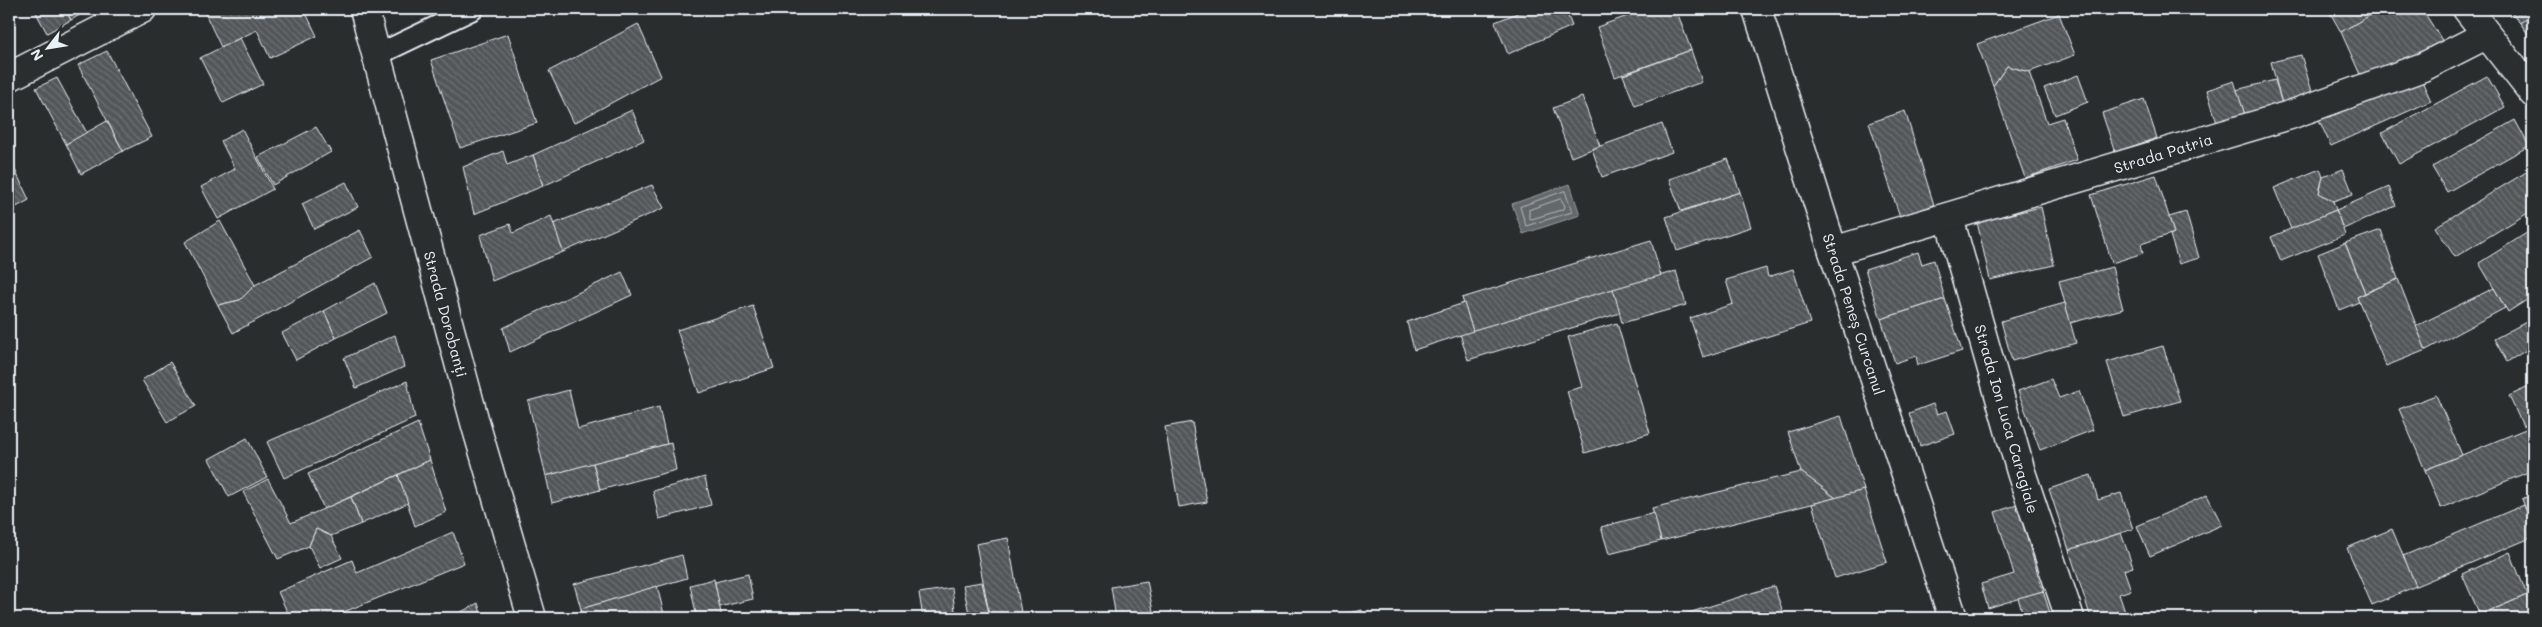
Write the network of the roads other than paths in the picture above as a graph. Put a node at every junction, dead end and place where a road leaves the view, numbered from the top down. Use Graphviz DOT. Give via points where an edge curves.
graph roads {
  1 [pos="142,9"];
  2 [pos="364,9"];
  3 [pos="473,9"];
  4 [pos="1757,9"];
  5 [pos="2467,9"];
  6 [pos="2486,35"];
  7 [pos="377,55"];
  8 [pos="9,77"];
  9 [pos="2533,93"];
  10 [pos="1949,218"];
  11 [pos="1833,251"];
  12 [pos="532,618"];
  13 [pos="1953,618"];
  14 [pos="2070,618"];
  1 -- 8 [label="street"];
  2 -- 7 [label="street, Strada Dorobanți"];
  3 -- 7 [label="lane"];
  4 -- 11 [label="street, Strada Peneș Curcanul"];
  5 -- 6 [label="street"];
  6 -- 9 [label="street"];
  6 -- 10 [label="street, Strada Patria" via="2423,67 2290,115"];
  7 -- 12 [label="street, Strada Dorobanți" via="476,426"];
  10 -- 11 [label="street, Strada Patria"];
  10 -- 14 [label="street, Strada Ion Luca Caragiale" via="2021,472"];
  11 -- 13 [label="street, Strada Peneș Curcanul"];
}
